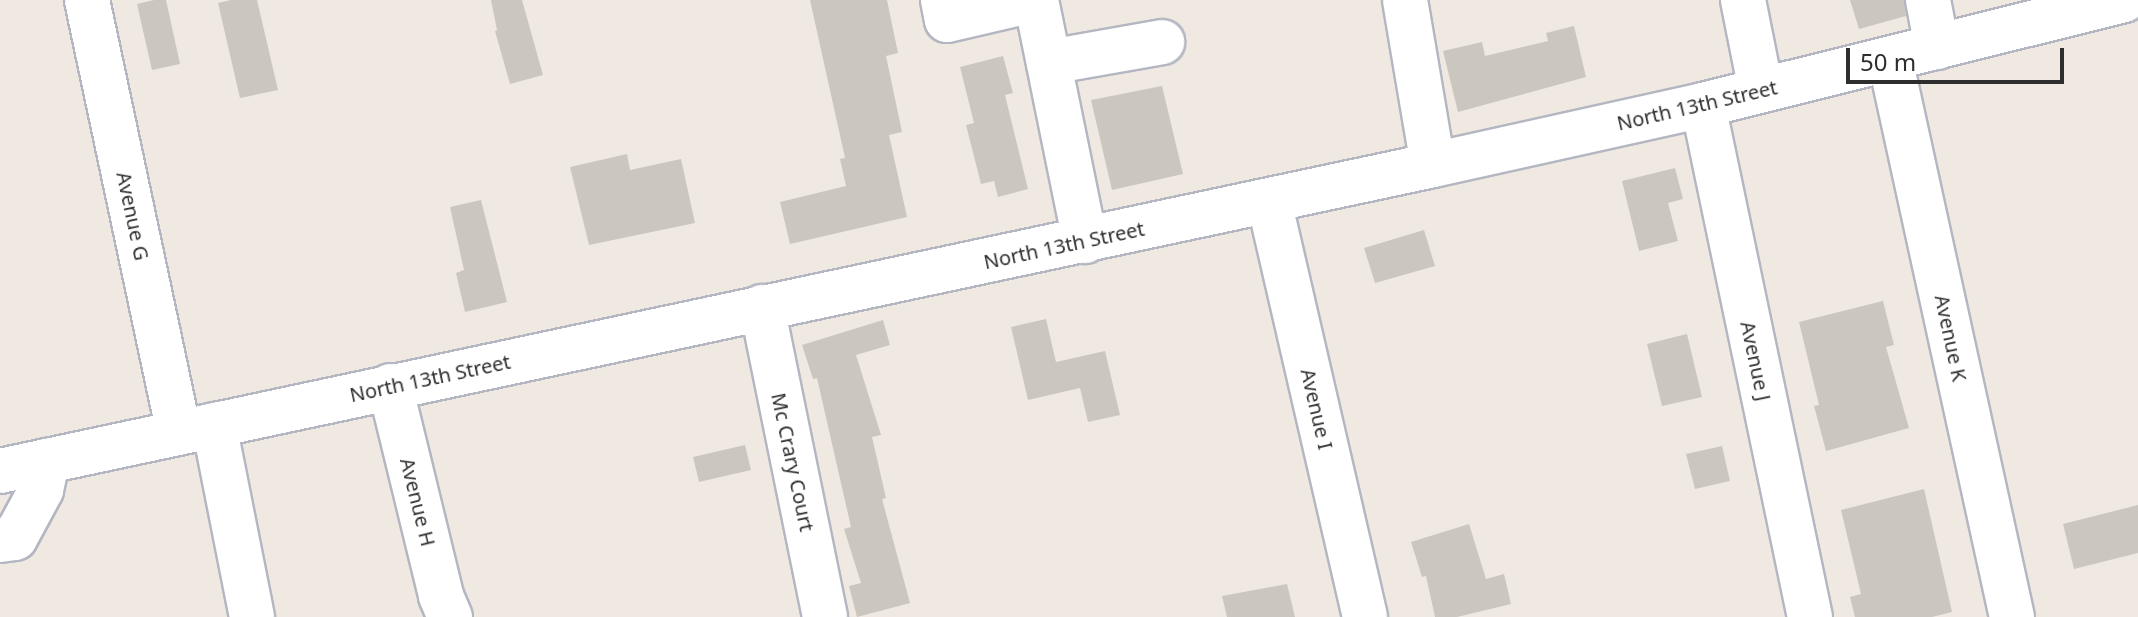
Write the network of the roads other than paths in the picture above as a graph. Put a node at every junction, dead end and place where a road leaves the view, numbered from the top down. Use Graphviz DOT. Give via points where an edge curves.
graph roads {
  1 [pos="87,0"];
  2 [pos="943,0"];
  3 [pos="1035,0"];
  4 [pos="1405,0"];
  5 [pos="1743,0"];
  6 [pos="1928,0"];
  7 [pos="2124,0"];
  8 [pos="1162,42"];
  9 [pos="1937,47"];
  10 [pos="1890,59"];
  11 [pos="1049,62"];
  12 [pos="1761,90"];
  13 [pos="1703,105"];
  14 [pos="1433,165"];
  15 [pos="1269,201"];
  16 [pos="1085,241"];
  17 [pos="762,307"];
  18 [pos="390,386"];
  19 [pos="196,428"];
  20 [pos="47,461"];
  21 [pos="0,471"];
  22 [pos="0,540"];
  23 [pos="252,617"];
  24 [pos="450,617"];
  25 [pos="825,617"];
  26 [pos="1365,617"];
  27 [pos="1810,617"];
  28 [pos="2012,617"];
  1 -- 19 [label="street, Avenue G"];
  2 -- 3 [label="street" via="947,20"];
  3 -- 11 [label="street"];
  4 -- 14 [label="street"];
  5 -- 12 [label="street"];
  6 -- 9 [label="street"];
  7 -- 9 [label="street, North 13th Street"];
  8 -- 11 [label="street"];
  9 -- 10 [label="street, North 13th Street"];
  10 -- 12 [label="street, North 13th Street"];
  10 -- 28 [label="street, Avenue K"];
  11 -- 16 [label="street"];
  12 -- 13 [label="street, North 13th Street"];
  13 -- 14 [label="street, North 13th Street"];
  13 -- 27 [label="street, Avenue J"];
  14 -- 15 [label="street, North 13th Street"];
  15 -- 16 [label="street, North 13th Street"];
  15 -- 26 [label="street, Avenue I"];
  16 -- 17 [label="street, North 13th Street"];
  17 -- 18 [label="street, North 13th Street"];
  17 -- 25 [label="street, Mc Crary Court"];
  18 -- 19 [label="street, North 13th Street"];
  18 -- 24 [label="street, Avenue H"];
  19 -- 20 [label="street, North 13th Street"];
  19 -- 23 [label="street, Avenue G"];
  20 -- 21 [label="street, North 13th Street"];
  20 -- 22 [label="street" via="41,490 15,538"];
}
